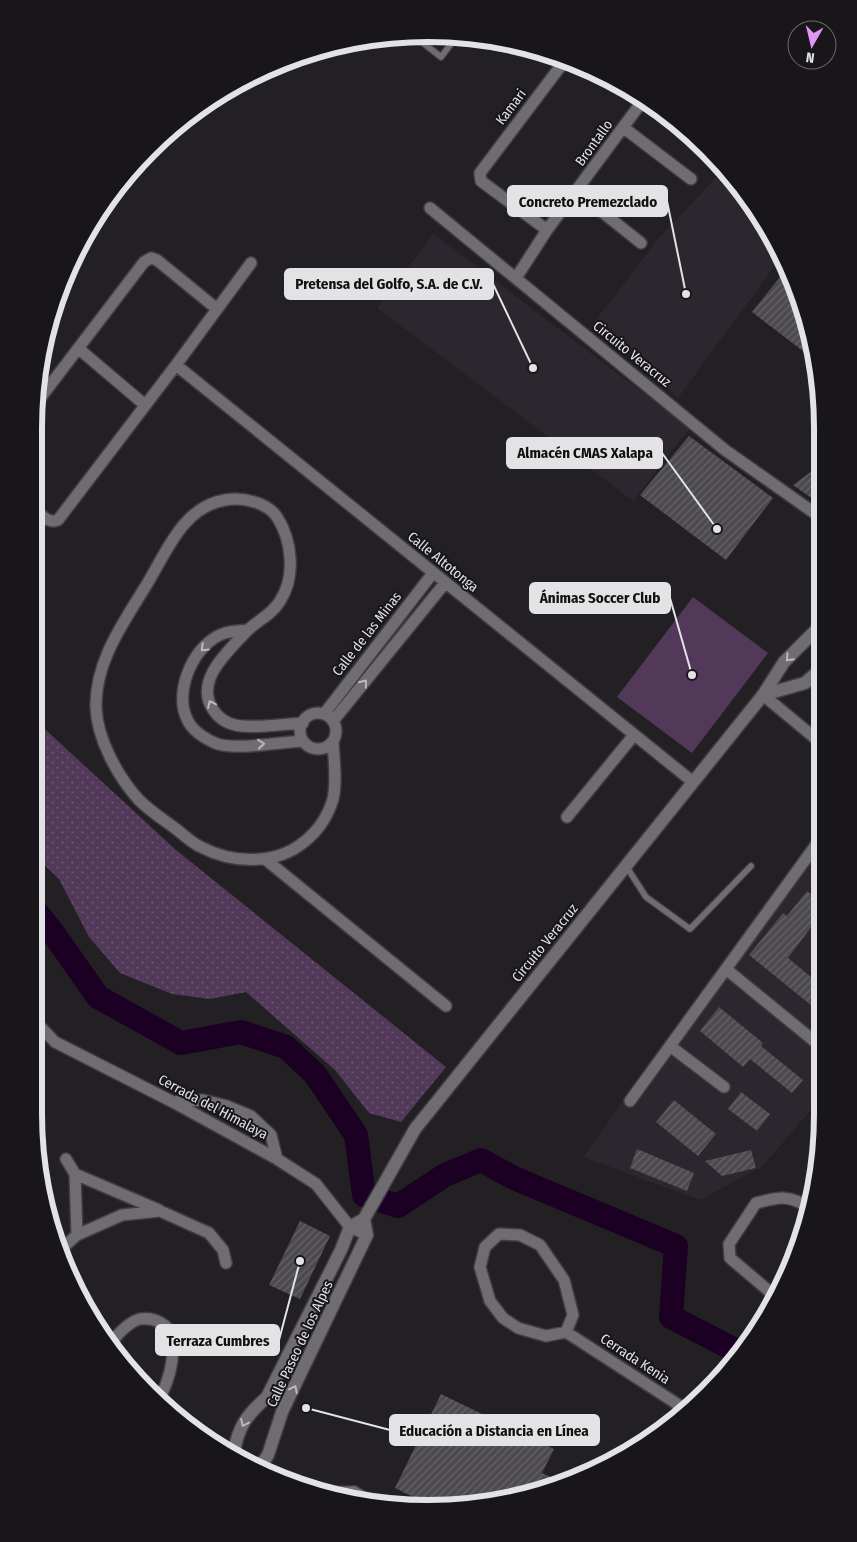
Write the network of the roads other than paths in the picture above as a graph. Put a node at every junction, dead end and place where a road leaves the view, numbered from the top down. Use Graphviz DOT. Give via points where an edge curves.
graph roads {
  1 [pos="422,42"];
  2 [pos="452,43"];
  3 [pos="561,66"];
  4 [pos="639,106"];
  5 [pos="624,128"];
  6 [pos="691,179"];
  7 [pos="577,192"];
  8 [pos="430,208"];
  9 [pos="547,230"];
  10 [pos="641,243"];
  11 [pos="250,263"];
  12 [pos="516,278"];
  13 [pos="217,309"];
  14 [pos="79,349"];
  15 [pos="176,365"];
  16 [pos="44,393"];
  17 [pos="145,405"];
  18 [pos="814,513"];
  19 [pos="42,516"];
  20 [pos="433,573"];
  21 [pos="445,583"];
  22 [pos="405,610"];
  23 [pos="416,619"];
  24 [pos="248,630"];
  25 [pos="814,632"];
  26 [pos="370,655"];
  27 [pos="380,664"];
  28 [pos="814,675"];
  29 [pos="763,695"];
  30 [pos="329,718"];
  31 [pos="303,722"];
  32 [pos="634,735"];
  33 [pos="814,737"];
  34 [pos="303,740"];
  35 [pos="333,742"];
  36 [pos="321,749"];
  37 [pos="334,766"];
  38 [pos="693,782"];
  39 [pos="567,817"];
  40 [pos="814,848"];
  41 [pos="266,859"];
  42 [pos="626,866"];
  43 [pos="751,866"];
  44 [pos="726,969"];
  45 [pos="446,1006"];
  46 [pos="42,1028"];
  47 [pos="814,1041"];
  48 [pos="670,1046"];
  49 [pos="724,1087"];
  50 [pos="630,1101"];
  51 [pos="173,1102"];
  52 [pos="66,1159"];
  53 [pos="277,1159"];
  54 [pos="75,1174"];
  55 [pos="804,1202"];
  56 [pos="160,1211"];
  57 [pos="367,1215"];
  58 [pos="350,1227"];
  59 [pos="78,1235"];
  60 [pos="367,1235"];
  61 [pos="66,1245"];
  62 [pos="226,1263"];
  63 [pos="770,1293"];
  64 [pos="566,1332"];
  65 [pos="115,1338"];
  66 [pos="162,1392"];
  67 [pos="680,1406"];
  68 [pos="235,1448"];
  69 [pos="263,1462"];
  70 [pos="342,1489"];
  71 [pos="363,1494"];
  1 -- 2 [label="lane" via="441,57"];
  3 -- 9 [label="street, Kamari" via="480,173 481,181"];
  4 -- 5 [label="street, Brontallo"];
  5 -- 6 [label="street"];
  5 -- 7 [label="street, Brontallo"];
  7 -- 9 [label="street, Brontallo"];
  7 -- 10 [label="street"];
  8 -- 12 [label="street, Circuito Veracruz"];
  9 -- 12 [label="street, Brontallo"];
  11 -- 13 [label="street"];
  12 -- 18 [label="street, Circuito Veracruz" via="725,450"];
  13 -- 14 [label="street" via="151,258 144,262"];
  13 -- 15 [label="street"];
  14 -- 16 [label="street"];
  14 -- 17 [label="street"];
  15 -- 17 [label="street"];
  15 -- 20 [label="street, Calle Altotonga"];
  17 -- 19 [label="street" via="58,520 48,521"];
  20 -- 21 [label="street, Calle Altotonga"];
  20 -- 22 [label="street, Calle de las Minas"];
  21 -- 23 [label="street, Calle de las Minas"];
  21 -- 32 [label="street, Calle Altotonga"];
  22 -- 23 [label="street"];
  22 -- 26 [label="street, Calle de las Minas"];
  23 -- 27 [label="street, Calle de las Minas"];
  31 -- 24 [label="street, one-way" via="234,725 220,718 212,708 207,696 213,669"];
  24 -- 34 [label="street, one-way" via="224,633 196,656 183,686 186,719 198,734 217,744 238,746"];
  24 -- 41 [label="street" via="267,617 281,600 289,576 290,549 283,527 273,511 253,501 227,499 203,506 183,523 111,645 99,678 96,708 101,737 116,769 139,800 200,847 223,856"];
  25 -- 29 [label="street, Circuito Veracruz, one-way" via="784,662"];
  26 -- 27 [label="street"];
  26 -- 30 [label="street, Calle de las Minas"];
  30 -- 27 [label="street, Calle de las Minas, one-way"];
  28 -- 29 [label="street" via="805,683"];
  29 -- 33 [label="street"];
  29 -- 38 [label="street, Circuito Veracruz"];
  30 -- 31 [label="street" via="312,714"];
  30 -- 35 [label="street" via="336,732"];
  31 -- 34 [label="street"];
  32 -- 38 [label="street, Calle Altotonga"];
  32 -- 39 [label="street"];
  34 -- 36 [label="street" via="311,747"];
  35 -- 36 [label="street"];
  35 -- 37 [label="street"];
  36 -- 37 [label="street"];
  37 -- 41 [label="street" via="332,800 328,814 315,833 296,849"];
  38 -- 42 [label="street, Circuito Veracruz"];
  40 -- 44 [label="street"];
  41 -- 45 [label="street"];
  42 -- 43 [label="lane" via="646,897 690,929"];
  42 -- 57 [label="street, Circuito Veracruz" via="415,1129"];
  44 -- 47 [label="street"];
  44 -- 48 [label="street"];
  46 -- 51 [label="street, Cerrada del Himalaya" via="56,1042"];
  48 -- 49 [label="street"];
  48 -- 50 [label="street"];
  51 -- 53 [label="street, Cerrada del Himalaya"];
  51 -- 53 [label="street" via="204,1100 251,1116 271,1135"];
  52 -- 54 [label="street"];
  53 -- 58 [label="street, Cerrada del Himalaya" via="316,1184"];
  54 -- 56 [label="street"];
  54 -- 59 [label="street"];
  55 -- 63 [label="street" via="782,1197 756,1203 729,1244 730,1258"];
  56 -- 59 [label="street" via="122,1215"];
  56 -- 62 [label="street" via="209,1233 223,1250"];
  57 -- 58 [label="street"];
  57 -- 60 [label="street"];
  58 -- 60 [label="street, Cerrada del Himalaya"];
  58 -- 68 [label="street, Calle Paseo de los Alpes, one-way" via="266,1397 249,1414"];
  59 -- 61 [label="street"];
  69 -- 60 [label="street, Calle Paseo de los Alpes, one-way" via="282,1412"];
  64 -- 64 [label="street" via="573,1315 564,1280 540,1245 520,1235 499,1234 485,1247 480,1267 490,1301 503,1318 518,1328 546,1336"];
  64 -- 67 [label="street, Cerrada Kenia"];
  65 -- 66 [label="street" via="138,1319 165,1325 172,1338 172,1359 169,1378"];
  70 -- 71 [label="lane" via="355,1489"];
}
